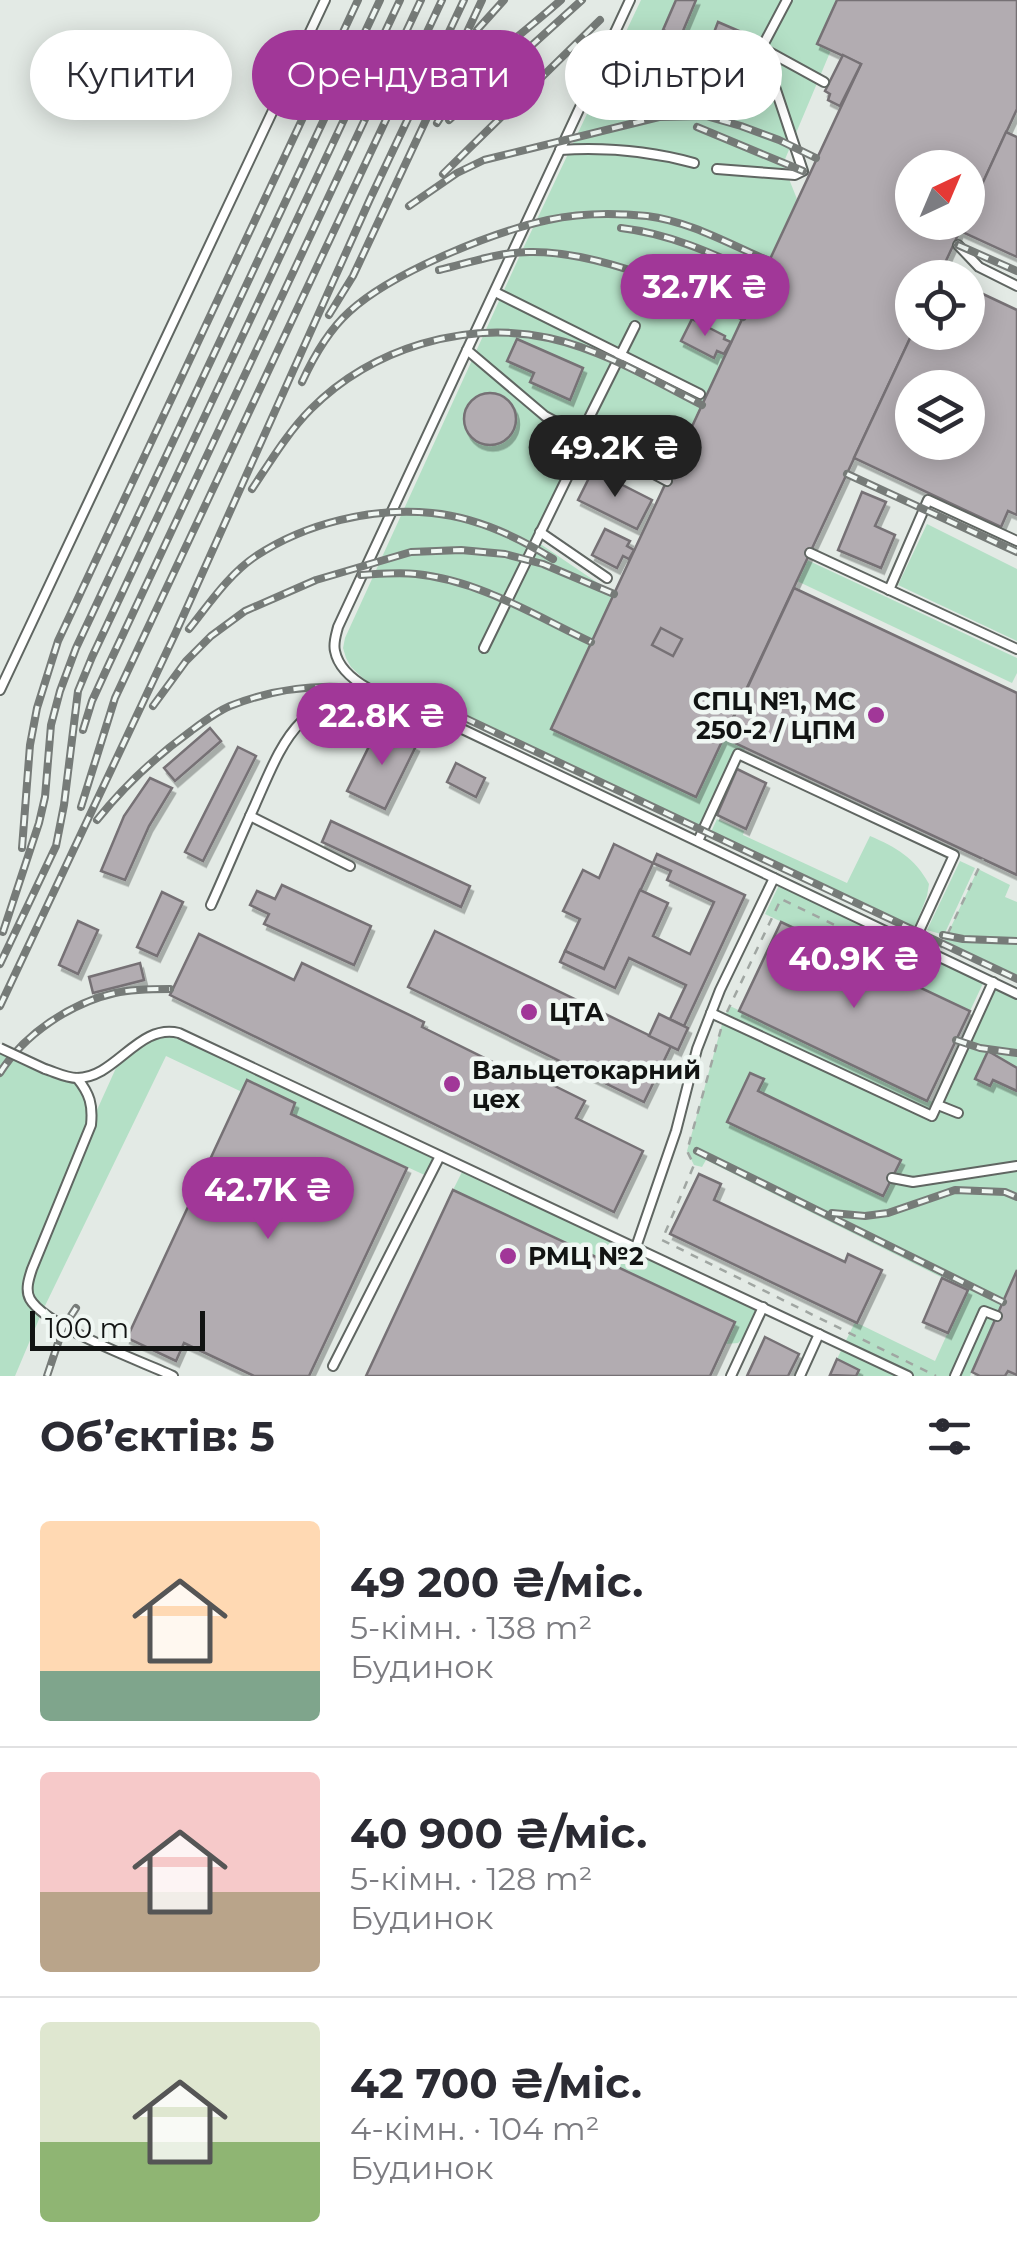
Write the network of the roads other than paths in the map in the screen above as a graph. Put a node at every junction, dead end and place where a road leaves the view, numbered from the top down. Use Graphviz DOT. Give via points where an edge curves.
graph roads {
  1 [pos="325,0"];
  2 [pos="630,0"];
  3 [pos="787,0"];
  4 [pos="771,30"];
  5 [pos="782,59"];
  6 [pos="824,82"];
  7 [pos="782,108"];
  8 [pos="560,150"];
  9 [pos="694,163"];
  10 [pos="718,169"];
  11 [pos="958,246"];
  12 [pos="1017,286"];
  13 [pos="495,292"];
  14 [pos="635,326"];
  15 [pos="468,350"];
  16 [pos="621,354"];
  17 [pos="700,394"];
  18 [pos="583,437"];
  19 [pos="667,482"];
  20 [pos="540,532"];
  21 [pos="1017,541"];
  22 [pos="810,553"];
  23 [pos="607,578"];
  24 [pos="889,590"];
  25 [pos="484,648"];
  26 [pos="1017,649"];
  27 [pos="0,690"];
  28 [pos="394,700"];
  29 [pos="250,816"];
  30 [pos="698,841"];
  31 [pos="350,866"];
  32 [pos="774,878"];
  33 [pos="211,905"];
  34 [pos="913,944"];
  35 [pos="993,982"];
  36 [pos="1017,994"];
  37 [pos="711,1012"];
  38 [pos="0,1048"];
  39 [pos="77,1078"];
  40 [pos="938,1105"];
  41 [pos="958,1113"];
  42 [pos="440,1156"];
  43 [pos="1017,1166"];
  44 [pos="892,1178"];
  45 [pos="636,1247"];
  46 [pos="763,1307"];
  47 [pos="996,1316"];
  48 [pos="819,1334"];
  49 [pos="333,1366"];
  50 [pos="173,1376"];
  51 [pos="731,1376"];
  52 [pos="800,1376"];
  53 [pos="908,1376"];
  54 [pos="955,1376"];
  1 -- 27 [label="lane"];
  2 -- 8 [label="lane"];
  3 -- 4 [label="lane"];
  5 -- 6 [label="lane"];
  7 -- 10 [label="lane" via="803,172"];
  8 -- 9 [label="lane" via="654,152"];
  8 -- 13 [label="lane"];
  11 -- 12 [label="lane" via="979,267"];
  13 -- 15 [label="lane"];
  13 -- 16 [label="lane"];
  14 -- 16 [label="lane"];
  15 -- 18 [label="lane" via="545,416"];
  15 -- 28 [label="lane" via="335,640 346,671"];
  16 -- 17 [label="lane"];
  16 -- 18 [label="lane"];
  18 -- 19 [label="lane"];
  18 -- 20 [label="lane"];
  20 -- 23 [label="lane"];
  20 -- 25 [label="lane"];
  21 -- 24 [label="lane" via="928,500"];
  22 -- 24 [label="lane"];
  24 -- 26 [label="lane"];
  28 -- 29 [label="lane" via="357,696 312,712 289,733"];
  28 -- 30 [label="lane"];
  29 -- 31 [label="lane"];
  29 -- 33 [label="lane"];
  30 -- 32 [label="lane"];
  30 -- 34 [label="lane" via="738,754 954,855"];
  32 -- 34 [label="lane"];
  32 -- 37 [label="lane"];
  34 -- 35 [label="lane"];
  35 -- 36 [label="lane"];
  35 -- 40 [label="lane"];
  37 -- 40 [label="lane" via="932,1116"];
  37 -- 45 [label="lane"];
  38 -- 39 [label="lane, bridge"];
  39 -- 42 [label="lane" via="169,1031"];
  39 -- 50 [label="lane" via="89,1093 90,1125 32,1269 30,1300 62,1328"];
  40 -- 41 [label="lane"];
  42 -- 45 [label="lane"];
  42 -- 49 [label="lane"];
  43 -- 44 [label="lane" via="913,1182"];
  45 -- 46 [label="lane"];
  46 -- 48 [label="lane"];
  46 -- 51 [label="lane"];
  47 -- 54 [label="lane" via="984,1311"];
  48 -- 52 [label="lane"];
  48 -- 53 [label="lane"];
}
